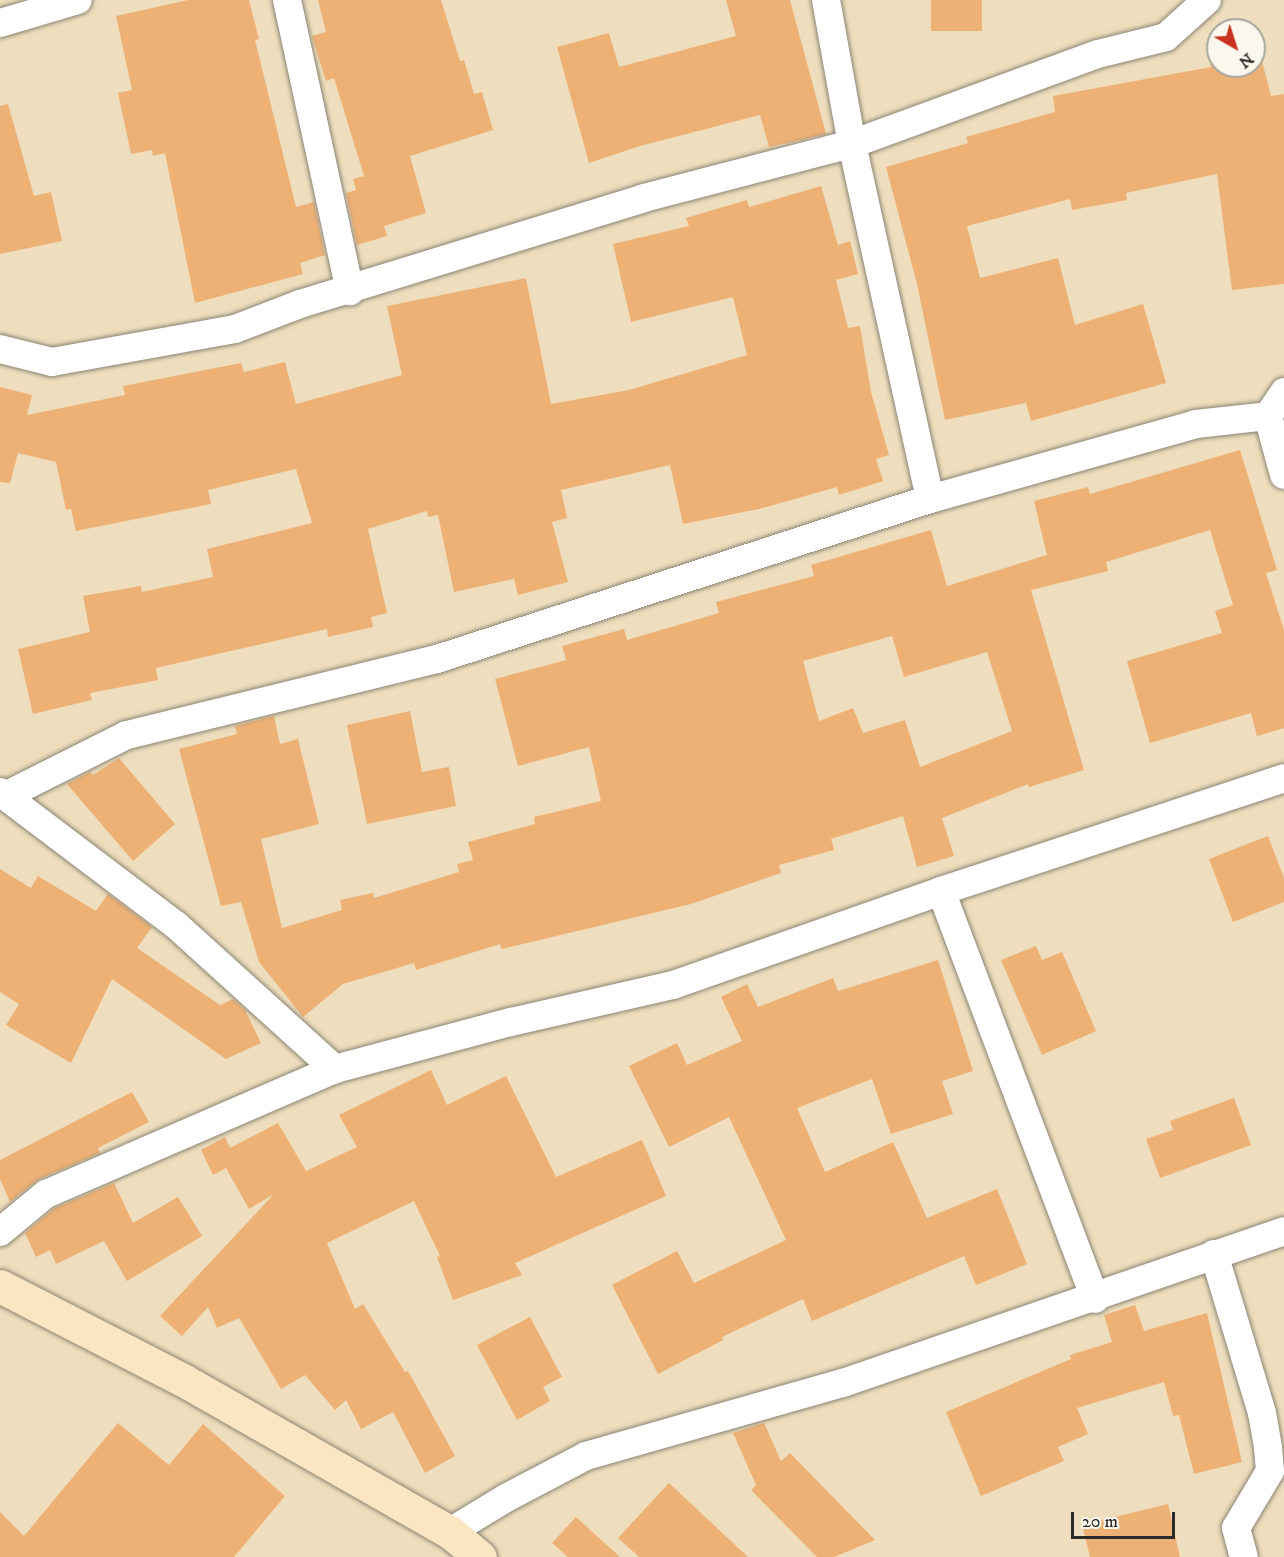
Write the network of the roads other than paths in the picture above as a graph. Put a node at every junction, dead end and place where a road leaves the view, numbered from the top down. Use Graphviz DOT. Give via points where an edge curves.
graph roads {
  1 [pos="78,0"];
  2 [pos="287,0"];
  3 [pos="826,0"];
  4 [pos="1207,0"];
  5 [pos="0,23"];
  6 [pos="852,144"];
  7 [pos="350,291"];
  8 [pos="0,349"];
  9 [pos="1284,392"];
  10 [pos="1268,417"];
  11 [pos="1284,475"];
  12 [pos="930,499"];
  13 [pos="1284,778"];
  14 [pos="3,794"];
  15 [pos="940,891"];
  16 [pos="335,1069"];
  17 [pos="1284,1231"];
  18 [pos="0,1232"];
  19 [pos="1214,1254"];
  20 [pos="0,1286"];
  21 [pos="1095,1299"];
  22 [pos="1276,1446"];
  23 [pos="450,1532"];
  24 [pos="480,1557"];
  25 [pos="1244,1557"];
  1 -- 5 [label="street"];
  2 -- 7 [label="street"];
  3 -- 6 [label="street"];
  4 -- 6 [label="street" via="1166,37 1098,54"];
  6 -- 7 [label="street" via="644,198"];
  6 -- 12 [label="street"];
  7 -- 8 [label="street" via="300,304 235,329 89,358 52,362"];
  9 -- 10 [label="street"];
  10 -- 11 [label="street"];
  10 -- 12 [label="street" via="1196,424"];
  12 -- 14 [label="street" via="437,659 127,735"];
  13 -- 15 [label="street"];
  14 -- 16 [label="street" via="176,925"];
  15 -- 16 [label="street" via="673,985 511,1022"];
  15 -- 21 [label="street"];
  16 -- 18 [label="street" via="46,1194"];
  17 -- 19 [label="street"];
  19 -- 21 [label="street"];
  19 -- 22 [label="street" via="1262,1413"];
  20 -- 23 [label="main road" via="183,1380"];
  21 -- 23 [label="street" via="843,1383 586,1456"];
  22 -- 25 [label="street" via="1270,1471 1236,1528"];
  23 -- 24 [label="main road"];
}
